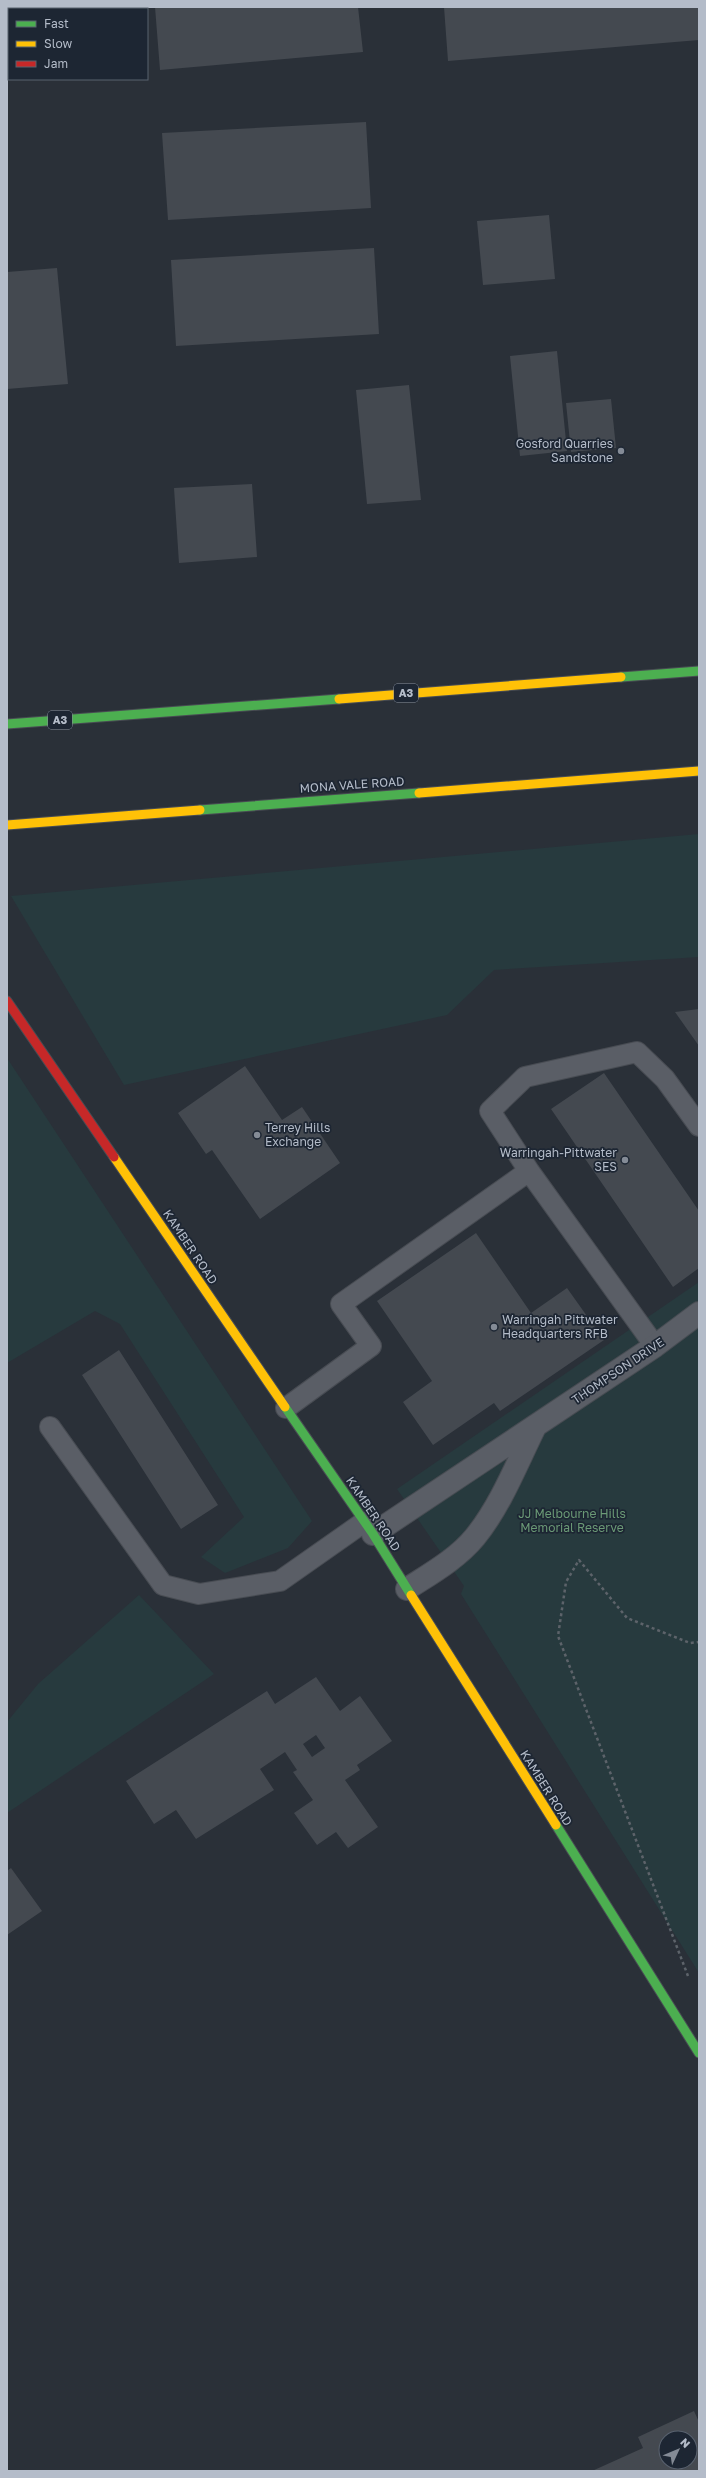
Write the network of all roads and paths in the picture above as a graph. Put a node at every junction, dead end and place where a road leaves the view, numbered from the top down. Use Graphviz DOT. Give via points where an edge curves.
graph roads {
  1 [pos="699,671"];
  2 [pos="7,724"];
  3 [pos="699,771"];
  4 [pos="7,825"];
  5 [pos="7,1001"];
  6 [pos="699,1126"];
  7 [pos="529,1171"];
  8 [pos="699,1313"];
  9 [pos="655,1346"];
  10 [pos="286,1408"];
  11 [pos="535,1426"];
  12 [pos="50,1427"];
  13 [pos="368,1528"];
  14 [pos="407,1589"];
  15 [pos="699,1642"];
  16 [pos="688,1977"];
  17 [pos="699,2053"];
  1 -- 2 [label="main road, A3"];
  3 -- 4 [label="main road, MONA VALE ROAD"];
  5 -- 10 [label="main road, KAMBER ROAD"];
  6 -- 7 [label="lane" via="665,1079 638,1052 525,1078 490,1111"];
  7 -- 9 [label="lane"];
  7 -- 10 [label="lane" via="341,1304 371,1346"];
  8 -- 9 [label="street, THOMPSON DRIVE"];
  9 -- 11 [label="street, THOMPSON DRIVE"];
  10 -- 13 [label="main road, KAMBER ROAD"];
  11 -- 13 [label="street, THOMPSON DRIVE"];
  11 -- 14 [label="street, THOMPSON DRIVE" via="486,1521 474,1538 436,1570"];
  12 -- 13 [label="lane" via="163,1585 199,1594 280,1581"];
  13 -- 14 [label="main road, KAMBER ROAD"];
  14 -- 17 [label="main road, KAMBER ROAD"];
  15 -- 16 [label="path" via="690,1643 627,1618 579,1560 566,1582 558,1636"];
}
